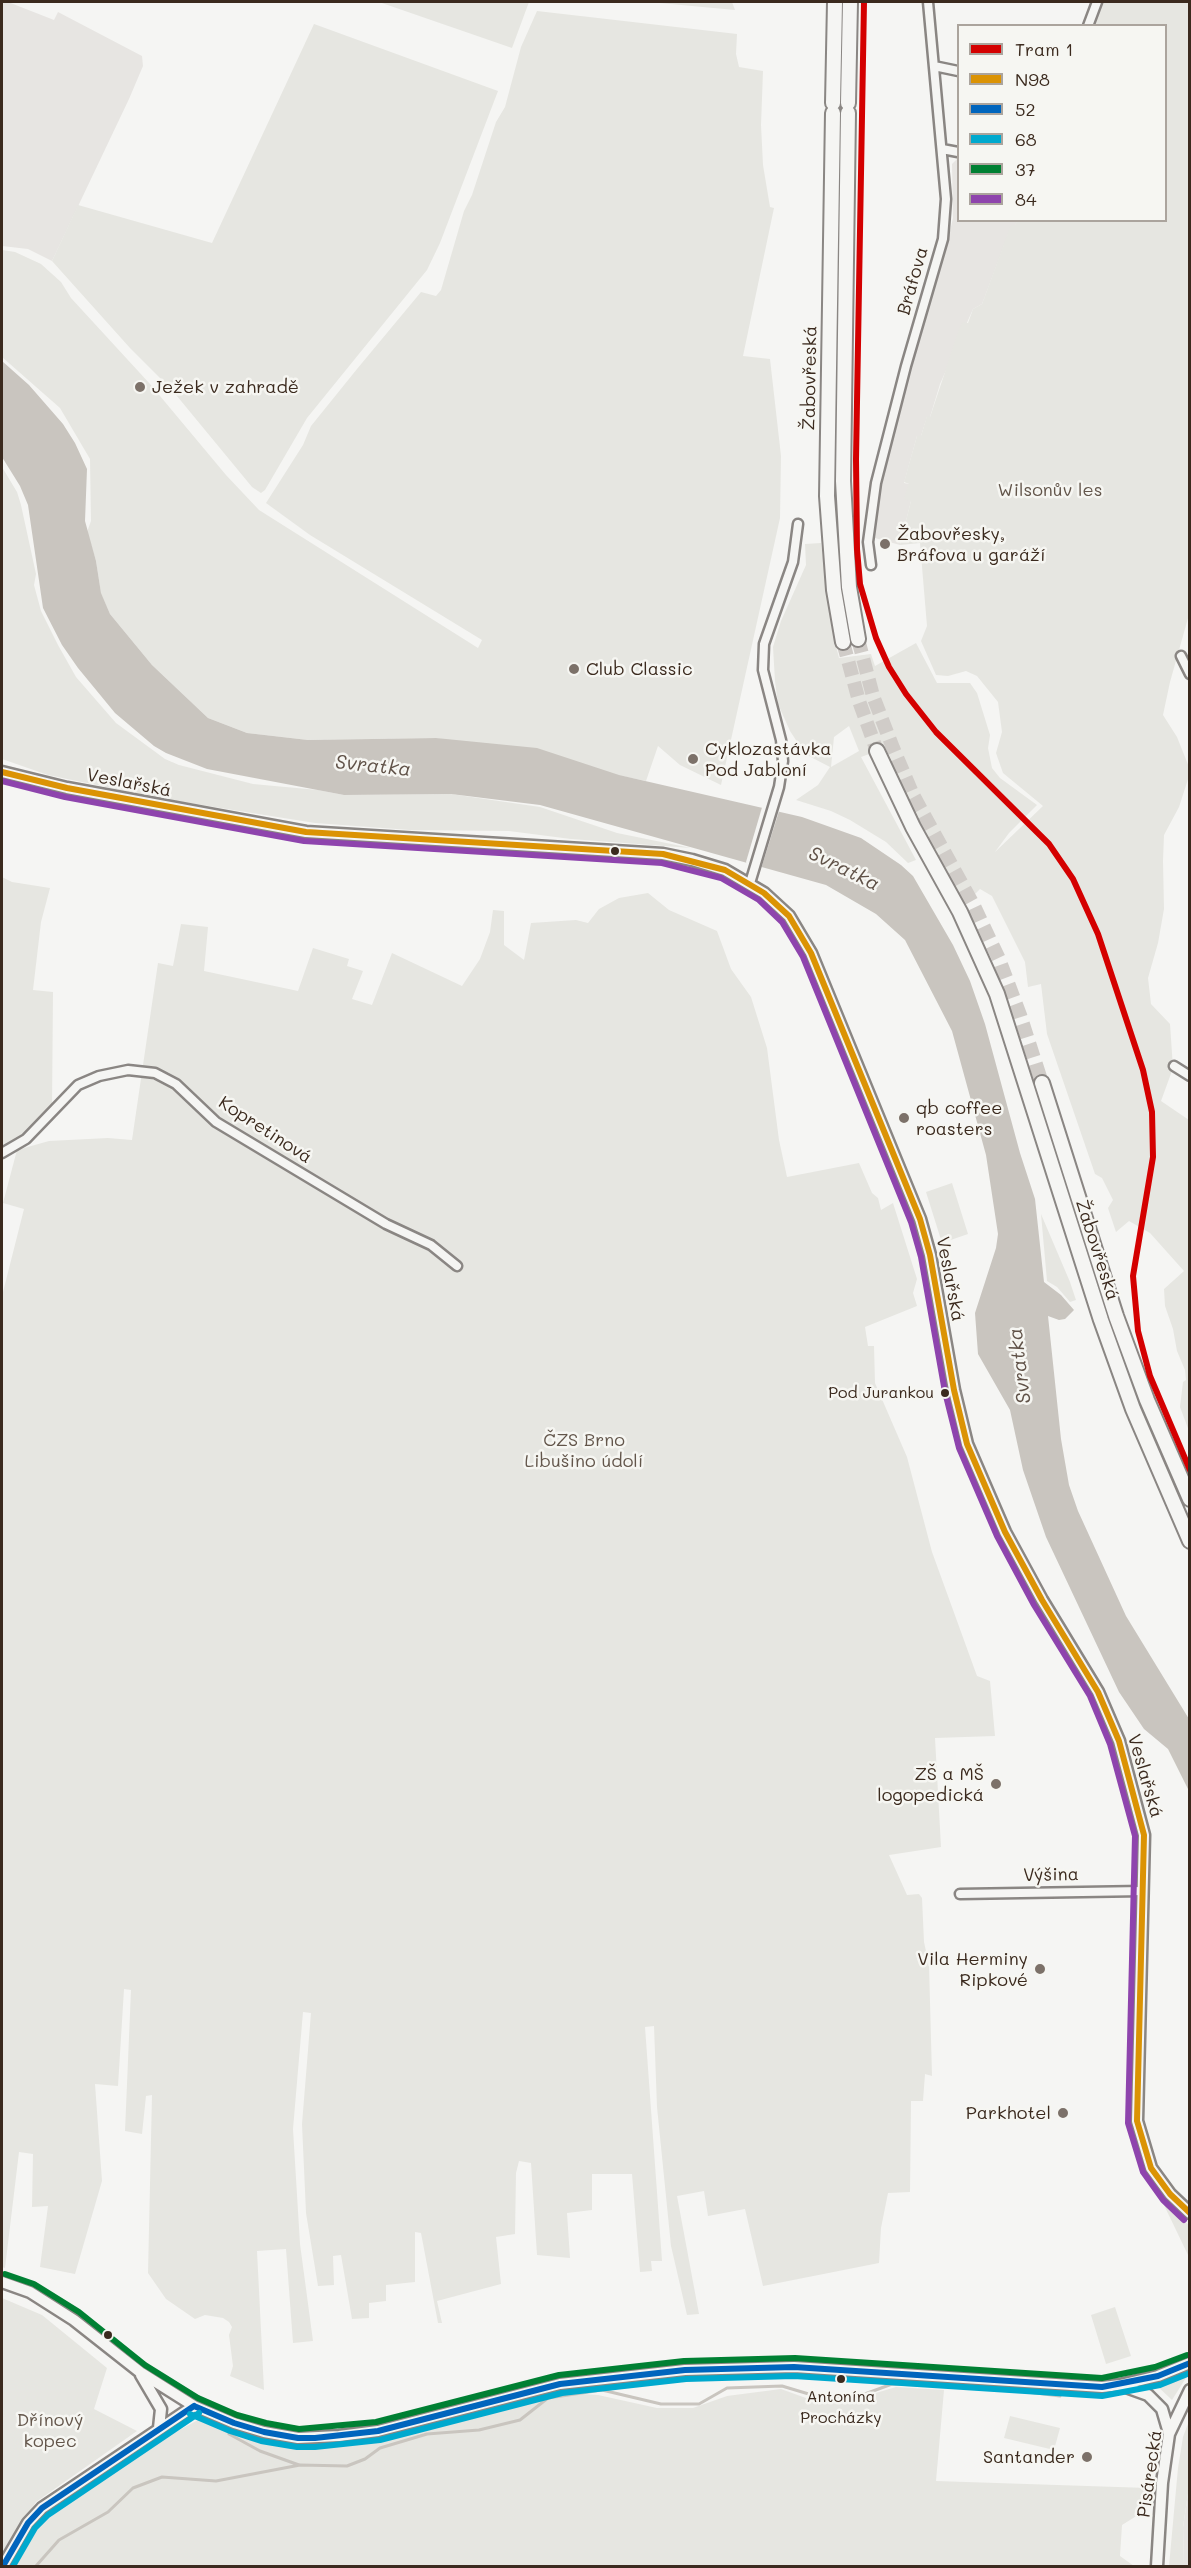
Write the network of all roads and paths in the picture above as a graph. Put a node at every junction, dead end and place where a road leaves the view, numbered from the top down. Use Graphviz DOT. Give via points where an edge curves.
graph roads {
  1 [pos="835,2"];
  2 [pos="850,2"];
  3 [pos="928,2"];
  4 [pos="1097,2"];
  5 [pos="1089,24"];
  6 [pos="934,66"];
  7 [pos="957,71"];
  8 [pos="942,149"];
  9 [pos="957,152"];
  10 [pos="798,524"];
  11 [pos="871,565"];
  12 [pos="858,639"];
  13 [pos="843,642"];
  14 [pos="1181,656"];
  15 [pos="1190,674"];
  16 [pos="877,751"];
  17 [pos="2,772"];
  18 [pos="750,883"];
  19 [pos="1174,1066"];
  20 [pos="1190,1076"];
  21 [pos="1042,1083"];
  22 [pos="2,1153"];
  23 [pos="457,1266"];
  24 [pos="1190,1499"];
  25 [pos="1190,1541"];
  26 [pos="1143,1891"];
  27 [pos="960,1894"];
  28 [pos="1190,2212"];
  29 [pos="2,2282"];
  30 [pos="1190,2363"];
  31 [pos="140,2372"];
  32 [pos="1120,2385"];
  33 [pos="1190,2390"];
  34 [pos="194,2406"];
  35 [pos="159,2428"];
  36 [pos="1169,2434"];
  37 [pos="3,2566"];
  38 [pos="1157,2566"];
  1 -- 13 [label="highway, Žabovřeská" via="827,496 834,590"];
  2 -- 12 [label="highway, Žabovřeská" via="843,481 849,587"];
  3 -- 6 [label="street, Bráfova"];
  4 -- 5 [label="street"];
  6 -- 7 [label="street"];
  6 -- 8 [label="street, Bráfova"];
  8 -- 9 [label="street"];
  8 -- 11 [label="street, Bráfova" via="946,199 943,239 876,483 868,542"];
  10 -- 18 [label="street" via="793,561 764,644 763,670 783,750 781,777"];
  14 -- 15 [label="street"];
  16 -- 25 [label="highway, Žabovřeská" via="985,965 1101,1320 1133,1409"];
  17 -- 18 [label="street, Veslařská" via="67,788 306,832 663,854 724,870"];
  18 -- 26 [label="street, Veslařská" via="784,911 805,940 910,1190 930,1255 967,1444 1005,1532 1112,1721 1144,1835"];
  19 -- 20 [label="street"];
  21 -- 24 [label="highway, Žabovřeská" via="1119,1326"];
  22 -- 23 [label="street, Kopretinová" via="26,1139 78,1084 128,1070 155,1073 176,1084 216,1122 386,1224 431,1245"];
  26 -- 27 [label="street, Výšina"];
  26 -- 28 [label="street, Veslařská" via="1137,2121 1151,2168 1170,2194"];
  29 -- 31 [label="street" via="30,2292 74,2320"];
  30 -- 32 [label="street"];
  31 -- 34 [label="street"];
  31 -- 35 [label="street" via="161,2409"];
  32 -- 34 [label="street" via="1062,2385 794,2367 685,2370 560,2384 378,2431 315,2438 264,2432"];
  32 -- 36 [label="street" via="1148,2394 1162,2409"];
  33 -- 36 [label="street, Pisárecká"];
  34 -- 35 [label="street"];
  35 -- 37 [label="street" via="42,2508 28,2523"];
  36 -- 38 [label="street, Pisárecká"];
}
